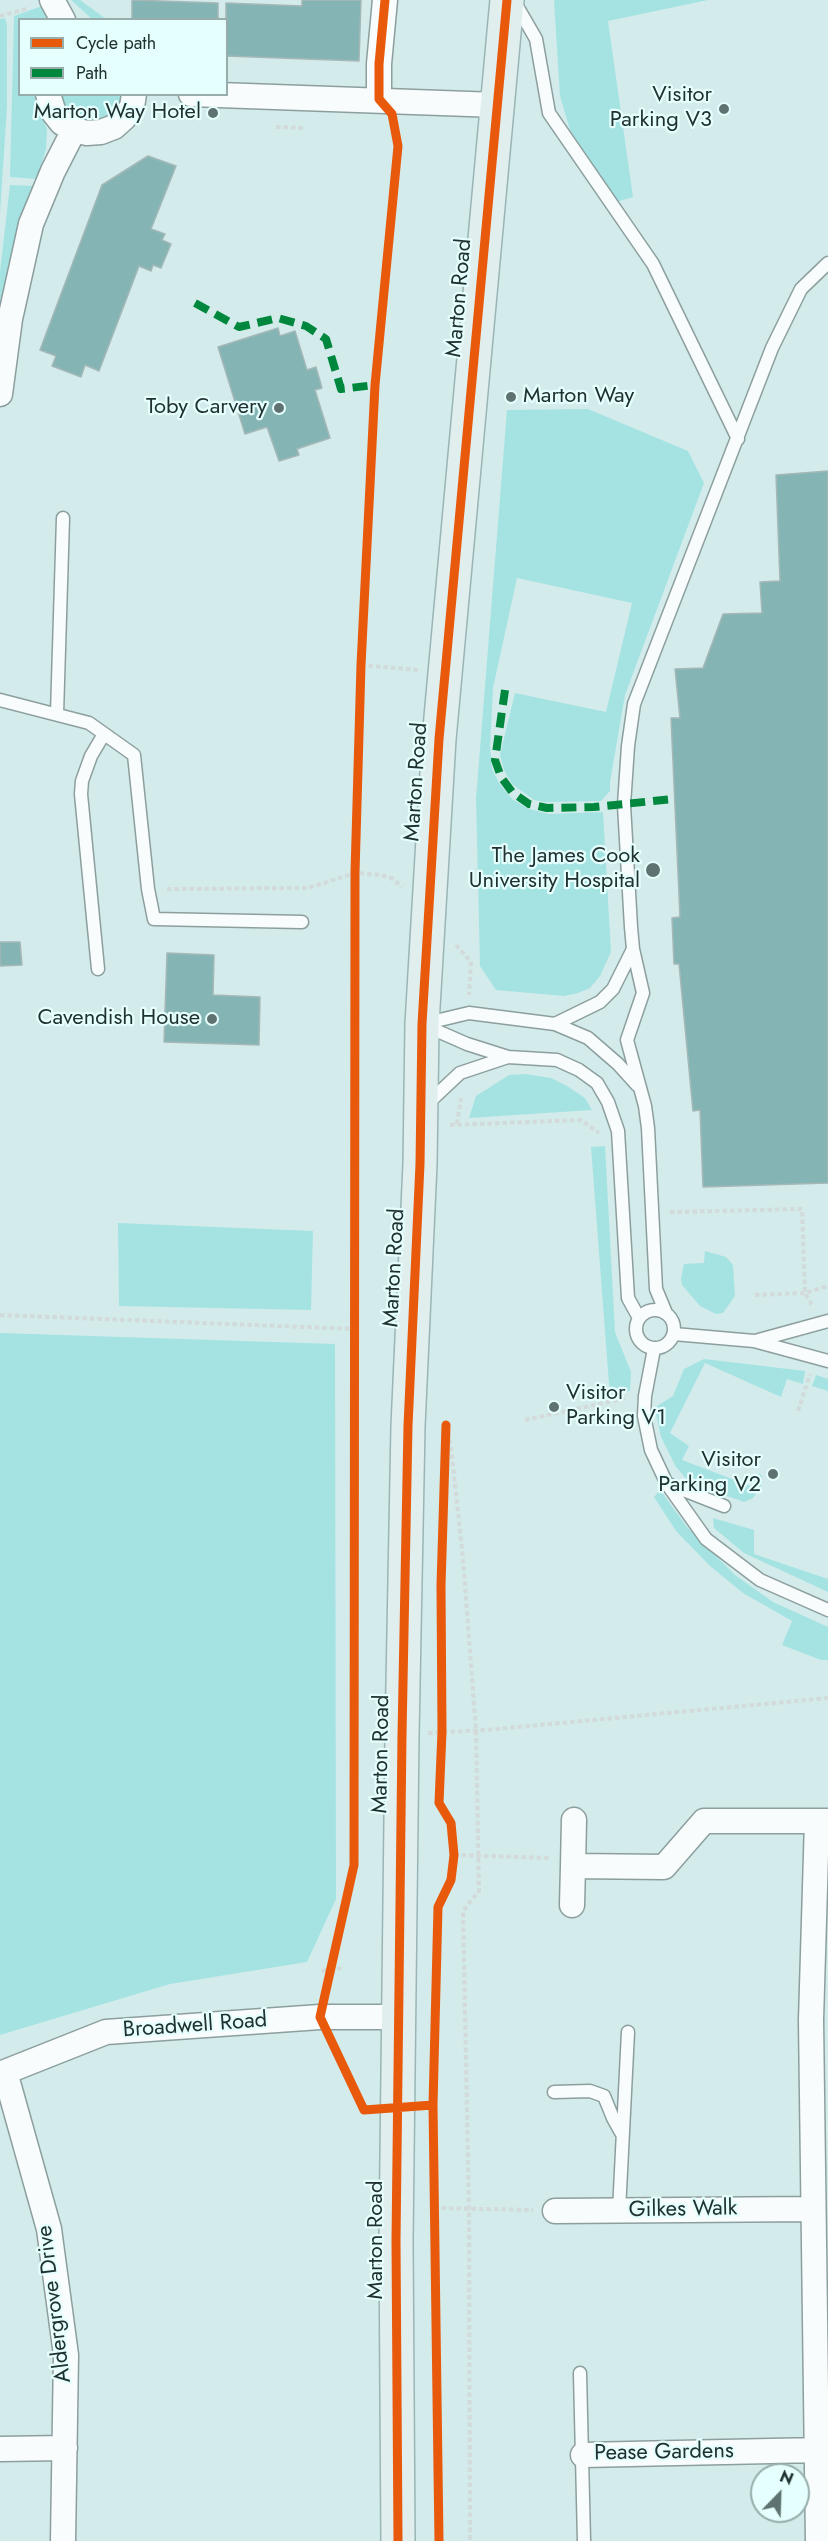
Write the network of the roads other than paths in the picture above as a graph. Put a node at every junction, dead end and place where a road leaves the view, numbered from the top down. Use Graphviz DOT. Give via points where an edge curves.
graph roads {
  1 [pos="385,0"];
  2 [pos="507,0"];
  3 [pos="513,0"];
  4 [pos="41,4"];
  5 [pos="60,18"];
  6 [pos="228,95"];
  7 [pos="49,96"];
  8 [pos="134,96"];
  9 [pos="379,99"];
  10 [pos="496,105"];
  11 [pos="74,130"];
  12 [pos="828,263"];
  13 [pos="0,394"];
  14 [pos="738,439"];
  15 [pos="63,518"];
  16 [pos="0,700"];
  17 [pos="57,714"];
  18 [pos="104,734"];
  19 [pos="302,922"];
  20 [pos="633,950"];
  21 [pos="98,969"];
  22 [pos="422,1024"];
  23 [pos="555,1024"];
  24 [pos="508,1057"];
  25 [pos="638,1086"];
  26 [pos="421,1118"];
  27 [pos="666,1313"];
  28 [pos="639,1318"];
  29 [pos="828,1321"];
  30 [pos="674,1334"];
  31 [pos="754,1341"];
  32 [pos="654,1348"];
  33 [pos="828,1361"];
  34 [pos="667,1484"];
  35 [pos="724,1506"];
  36 [pos="828,1610"];
  37 [pos="574,1820"];
  38 [pos="823,1821"];
  39 [pos="573,1862"];
  40 [pos="572,1905"];
  41 [pos="399,2017"];
  42 [pos="627,2032"];
  43 [pos="2,2073"];
  44 [pos="554,2092"];
  45 [pos="622,2133"];
  46 [pos="812,2209"];
  47 [pos="555,2211"];
  48 [pos="619,2211"];
  49 [pos="580,2373"];
  50 [pos="65,2448"];
  51 [pos="0,2449"];
  52 [pos="818,2450"];
  53 [pos="583,2455"];
  54 [pos="63,2541"];
  55 [pos="398,2541"];
  56 [pos="584,2541"];
  57 [pos="818,2541"];
  1 -- 9 [label="street"];
  2 -- 10 [label="main road, Marton Road"];
  3 -- 14 [label="lane" via="536,39 549,113 653,264"];
  4 -- 5 [label="street"];
  6 -- 9 [label="street"];
  7 -- 11 [label="street" via="54,113"];
  8 -- 11 [label="street" via="132,107 114,127 101,132"];
  9 -- 10 [label="street"];
  10 -- 22 [label="main road, Marton Road" via="445,672"];
  11 -- 13 [label="street" via="31,224 10,319"];
  12 -- 14 [label="lane" via="801,289 785,318"];
  14 -- 20 [label="lane" via="634,704 624,805"];
  15 -- 17 [label="lane"];
  16 -- 17 [label="lane"];
  17 -- 18 [label="lane" via="89,723"];
  18 -- 19 [label="lane" via="134,755 154,919"];
  18 -- 21 [label="lane" via="88,764 81,794"];
  20 -- 23 [label="lane" via="613,989 600,1002"];
  20 -- 25 [label="lane" via="643,993 627,1040"];
  22 -- 23 [label="lane" via="469,1013"];
  22 -- 24 [label="lane"];
  22 -- 26 [label="main road, Marton Road"];
  23 -- 25 [label="lane" via="588,1038"];
  24 -- 26 [label="lane" via="465,1071 444,1087"];
  24 -- 28 [label="lane" via="557,1060 597,1083 608,1102 618,1131 628,1298"];
  25 -- 27 [label="lane" via="648,1128 656,1289"];
  26 -- 41 [label="main road, Marton Road" via="408,1426"];
  27 -- 28 [label="lane" via="649,1311"];
  27 -- 30 [label="lane" via="674,1324"];
  28 -- 32 [label="lane" via="636,1334 644,1345"];
  29 -- 31 [label="lane"];
  30 -- 31 [label="lane"];
  30 -- 32 [label="lane" via="662,1347"];
  31 -- 33 [label="lane"];
  32 -- 34 [label="lane" via="644,1416 651,1450"];
  34 -- 35 [label="lane"];
  34 -- 36 [label="lane" via="706,1539 760,1580"];
  37 -- 39 [label="street"];
  38 -- 39 [label="street" via="704,1821 664,1867"];
  38 -- 46 [label="street" via="812,2020"];
  39 -- 40 [label="street"];
  41 -- 43 [label="street, Broadwell Road" via="320,2017 106,2032"];
  41 -- 55 [label="main road, Marton Road"];
  42 -- 45 [label="lane"];
  43 -- 50 [label="street, Aldergrove Drive" via="49,2229 66,2355"];
  44 -- 45 [label="lane" via="590,2091 604,2096"];
  45 -- 48 [label="lane"];
  46 -- 48 [label="street, Gilkes Walk"];
  46 -- 52 [label="street"];
  47 -- 48 [label="street, Gilkes Walk"];
  49 -- 53 [label="lane"];
  50 -- 51 [label="street"];
  50 -- 54 [label="street, Aldergrove Drive"];
  52 -- 53 [label="street, Pease Gardens"];
  52 -- 57 [label="street"];
  53 -- 56 [label="lane"];
}
